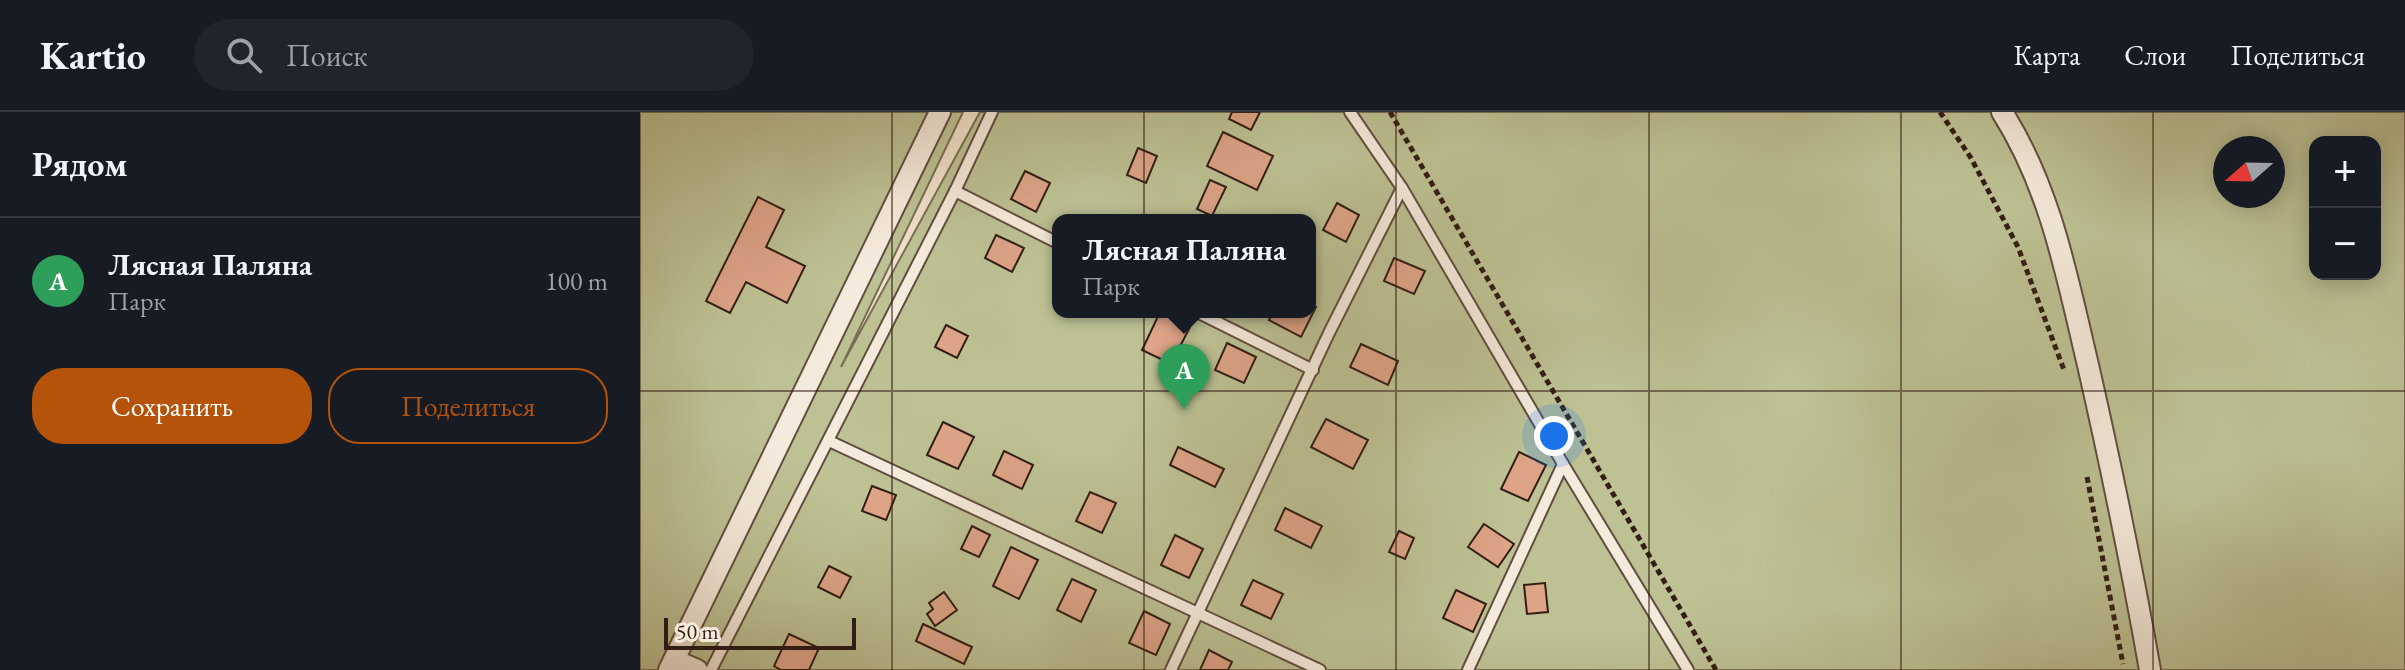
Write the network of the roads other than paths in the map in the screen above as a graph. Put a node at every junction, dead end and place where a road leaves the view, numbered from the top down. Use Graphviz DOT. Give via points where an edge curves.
graph roads {
  1 [pos="940,112"];
  2 [pos="992,112"];
  3 [pos="1350,112"];
  4 [pos="2002,112"];
  5 [pos="1402,188"];
  6 [pos="955,191"];
  7 [pos="1052,240"];
  8 [pos="1209,318"];
  9 [pos="1313,370"];
  10 [pos="829,441"];
  11 [pos="1563,464"];
  12 [pos="1197,615"];
  13 [pos="671,665"];
  14 [pos="697,670"];
  15 [pos="711,670"];
  16 [pos="1171,670"];
  17 [pos="1320,670"];
  18 [pos="1468,670"];
  19 [pos="1688,670"];
  20 [pos="2150,670"];
  1 -- 13 [label="street"];
  2 -- 6 [label="lane"];
  3 -- 5 [label="lane"];
  4 -- 20 [label="street" via="2036,173 2059,241"];
  5 -- 9 [label="lane"];
  5 -- 11 [label="lane"];
  6 -- 7 [label="lane"];
  6 -- 10 [label="lane"];
  8 -- 9 [label="lane"];
  9 -- 12 [label="lane"];
  10 -- 12 [label="lane"];
  10 -- 15 [label="lane"];
  11 -- 18 [label="lane"];
  11 -- 19 [label="lane"];
  12 -- 16 [label="lane"];
  12 -- 17 [label="lane"];
  13 -- 14 [label="street"];
}
